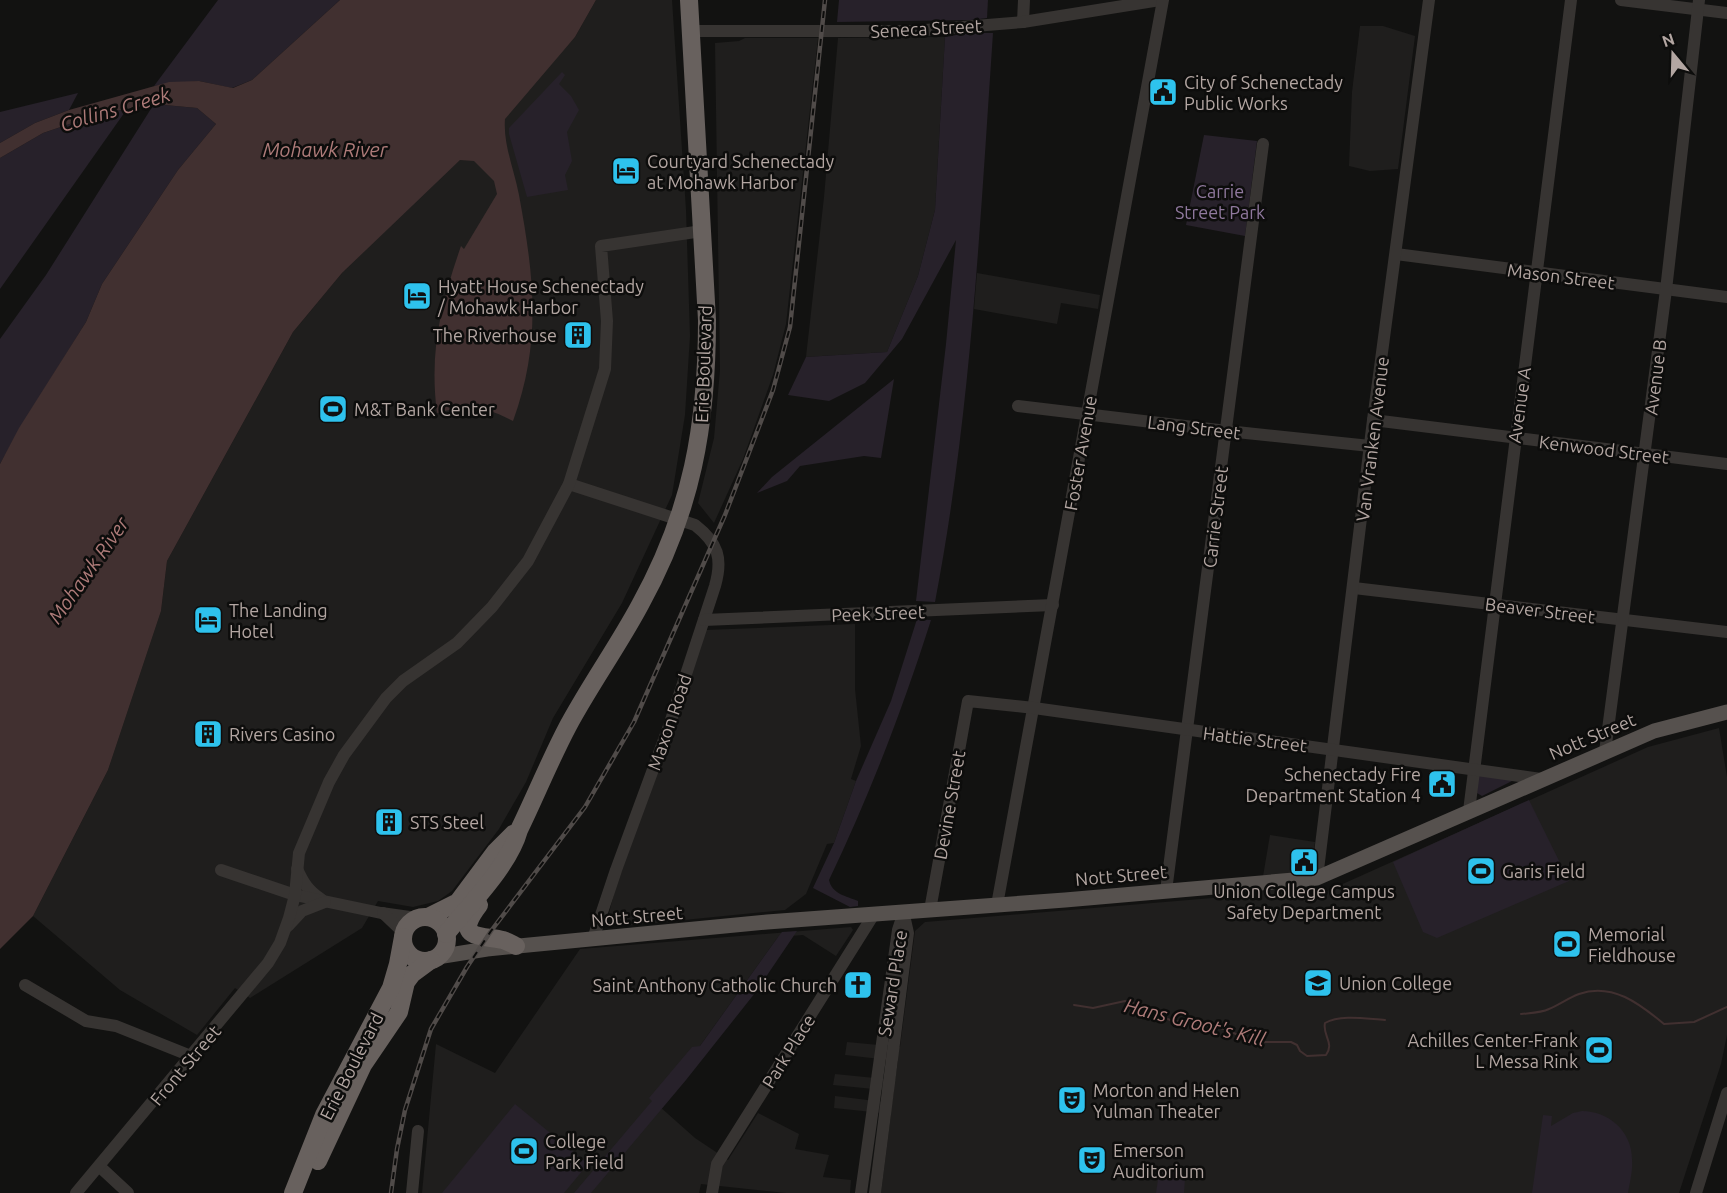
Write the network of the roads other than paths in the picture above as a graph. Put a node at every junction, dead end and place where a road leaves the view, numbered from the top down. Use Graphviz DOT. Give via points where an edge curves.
graph roads {
  1 [pos="689,0"];
  2 [pos="1024,0"];
  3 [pos="1162,0"];
  4 [pos="1429,0"];
  5 [pos="1571,0"];
  6 [pos="1621,0"];
  7 [pos="1698,5"];
  8 [pos="1727,13"];
  9 [pos="1023,22"];
  10 [pos="690,31"];
  11 [pos="1263,144"];
  12 [pos="702,231"];
  13 [pos="1396,254"];
  14 [pos="1537,273"];
  15 [pos="1666,290"];
  16 [pos="1727,297"];
  17 [pos="1018,405"];
  18 [pos="1087,413"];
  19 [pos="1373,420"];
  20 [pos="1227,431"];
  21 [pos="1515,438"];
  22 [pos="1370,446"];
  23 [pos="1645,454"];
  24 [pos="1727,464"];
  25 [pos="569,484"];
  26 [pos="679,520"];
  27 [pos="1354,588"];
  28 [pos="1494,604"];
  29 [pos="1053,605"];
  30 [pos="704,620"];
  31 [pos="1623,620"];
  32 [pos="1727,632"];
  33 [pos="968,701"];
  34 [pos="1034,708"];
  35 [pos="1727,712"];
  36 [pos="1188,730"];
  37 [pos="1334,750"];
  38 [pos="1605,752"];
  39 [pos="1473,769"];
  40 [pos="1541,779"];
  41 [pos="1469,811"];
  42 [pos="519,830"];
  43 [pos="296,868"];
  44 [pos="220,870"];
  45 [pos="1317,878"];
  46 [pos="481,890"];
  47 [pos="1167,891"];
  48 [pos="295,895"];
  49 [pos="326,902"];
  50 [pos="997,905"];
  51 [pos="930,910"];
  52 [pos="904,912"];
  53 [pos="383,913"];
  54 [pos="874,914"];
  55 [pos="423,918"];
  56 [pos="284,930"];
  57 [pos="403,935"];
  58 [pos="447,936"];
  59 [pos="593,939"];
  60 [pos="516,946"];
  61 [pos="487,949"];
  62 [pos="434,958"];
  63 [pos="25,985"];
  64 [pos="191,1056"];
  65 [pos="1727,1093"];
  66 [pos="418,1131"];
  67 [pos="99,1166"];
  68 [pos="76,1193"];
  69 [pos="128,1193"];
  70 [pos="293,1193"];
  71 [pos="304,1193"];
  72 [pos="412,1193"];
  73 [pos="714,1193"];
  74 [pos="861,1193"];
  75 [pos="875,1193"];
  76 [pos="1696,1193"];
  1 -- 10 [label="highway, Erie Boulevard"];
  2 -- 9 [label="street"];
  3 -- 9 [label="street, Seneca Street"];
  3 -- 18 [label="street, Foster Avenue"];
  4 -- 13 [label="street, Van Vranken Avenue"];
  5 -- 14 [label="street, Avenue A"];
  6 -- 7 [label="street"];
  7 -- 8 [label="street"];
  7 -- 15 [label="street, Avenue B"];
  9 -- 10 [label="street, Seneca Street" via="912,31"];
  10 -- 12 [label="highway, Erie Boulevard"];
  11 -- 20 [label="street, Carrie Street"];
  12 -- 25 [label="street, Front Street" via="601,246 607,321 605,369"];
  12 -- 26 [label="highway, Erie Boulevard" via="707,320 705,397 696,458"];
  13 -- 14 [label="street, Mason Street"];
  13 -- 19 [label="street, Van Vranken Avenue"];
  14 -- 15 [label="street, Mason Street"];
  14 -- 21 [label="street, Avenue A"];
  15 -- 16 [label="street, Mason Street"];
  15 -- 23 [label="street, Avenue B"];
  17 -- 18 [label="street, Lang Street"];
  18 -- 20 [label="street, Lang Street"];
  18 -- 29 [label="street, Foster Avenue"];
  19 -- 21 [label="street, Kenwood Street"];
  19 -- 22 [label="street, Van Vranken Avenue"];
  20 -- 22 [label="street, Lang Street"];
  20 -- 36 [label="street, Carrie Street"];
  21 -- 23 [label="street, Kenwood Street"];
  21 -- 28 [label="street, Avenue A"];
  22 -- 27 [label="street, Van Vranken Avenue"];
  23 -- 24 [label="street, Kenwood Street"];
  23 -- 31 [label="street, Avenue B"];
  25 -- 26 [label="street, Maxon Road"];
  25 -- 43 [label="street, Front Street" via="528,561 492,607 457,643 402,681 344,755 314,815"];
  26 -- 30 [label="street, Maxon Road" via="708,535 719,555 719,571"];
  26 -- 42 [label="highway, Erie Boulevard" via="640,605 568,725"];
  27 -- 28 [label="street, Beaver Street"];
  27 -- 37 [label="street, Van Vranken Avenue"];
  28 -- 31 [label="street, Beaver Street"];
  28 -- 39 [label="street, Avenue A"];
  29 -- 30 [label="street, Peek Street"];
  29 -- 34 [label="street, Foster Avenue"];
  30 -- 59 [label="street, Maxon Road"];
  31 -- 32 [label="street, Beaver Street"];
  31 -- 38 [label="street, Avenue B"];
  33 -- 34 [label="street, Hattie Street"];
  33 -- 51 [label="street, Devine Street"];
  34 -- 36 [label="street, Hattie Street"];
  34 -- 50 [label="street, Foster Avenue"];
  35 -- 38 [label="main road, Nott Street" via="1654,731"];
  36 -- 37 [label="street, Hattie Street"];
  36 -- 47 [label="street, Carrie Street"];
  37 -- 39 [label="street, Hattie Street"];
  37 -- 45 [label="street, Van Vranken Avenue"];
  38 -- 40 [label="main road, Nott Street"];
  39 -- 40 [label="street, Hattie Street"];
  39 -- 41 [label="street, Avenue A"];
  40 -- 41 [label="main road, Nott Street"];
  41 -- 45 [label="main road, Nott Street"];
  42 -- 46 [label="highway, Erie Boulevard" via="503,864"];
  42 -- 55 [label="highway, Erie Boulevard" via="496,851 458,902"];
  43 -- 48 [label="street, Front Street"];
  43 -- 49 [label="street" via="311,893"];
  44 -- 48 [label="street"];
  45 -- 47 [label="main road, Nott Street"];
  46 -- 58 [label="highway, Erie Boulevard"];
  46 -- 60 [label="highway" via="483,900 469,918 471,933"];
  47 -- 50 [label="main road, Nott Street"];
  48 -- 49 [label="street"];
  48 -- 56 [label="street, Front Street"];
  49 -- 53 [label="street"];
  49 -- 56 [label="street, Front Street" via="302,911"];
  50 -- 51 [label="main road, Nott Street"];
  51 -- 52 [label="main road, Nott Street"];
  52 -- 54 [label="main road, Nott Street"];
  52 -- 74 [label="street, Seward Place" via="898,930"];
  52 -- 75 [label="street, Seward Place" via="908,933"];
  53 -- 55 [label="street"];
  53 -- 57 [label="street"];
  54 -- 59 [label="main road, Nott Street"];
  54 -- 73 [label="street, Park Place" via="717,1164"];
  55 -- 57 [label="highway" via="407,926"];
  55 -- 58 [label="highway" via="440,923"];
  56 -- 64 [label="street, Front Street" via="268,963"];
  57 -- 62 [label="highway" via="409,954 419,960"];
  57 -- 70 [label="highway, Erie Boulevard" via="391,988 324,1115"];
  58 -- 61 [label="main road, Nott Street" via="470,949"];
  58 -- 62 [label="highway" via="445,947"];
  59 -- 60 [label="main road, Nott Street"];
  60 -- 61 [label="main road, Nott Street"];
  61 -- 62 [label="main road, Nott Street"];
  62 -- 71 [label="highway, Erie Boulevard" via="406,982 399,1012 363,1065"];
  63 -- 64 [label="street" via="86,1021 116,1026"];
  64 -- 67 [label="street, Front Street"];
  65 -- 76 [label="street"];
  66 -- 72 [label="street"];
  67 -- 68 [label="street, Front Street"];
  67 -- 69 [label="street"];
}
